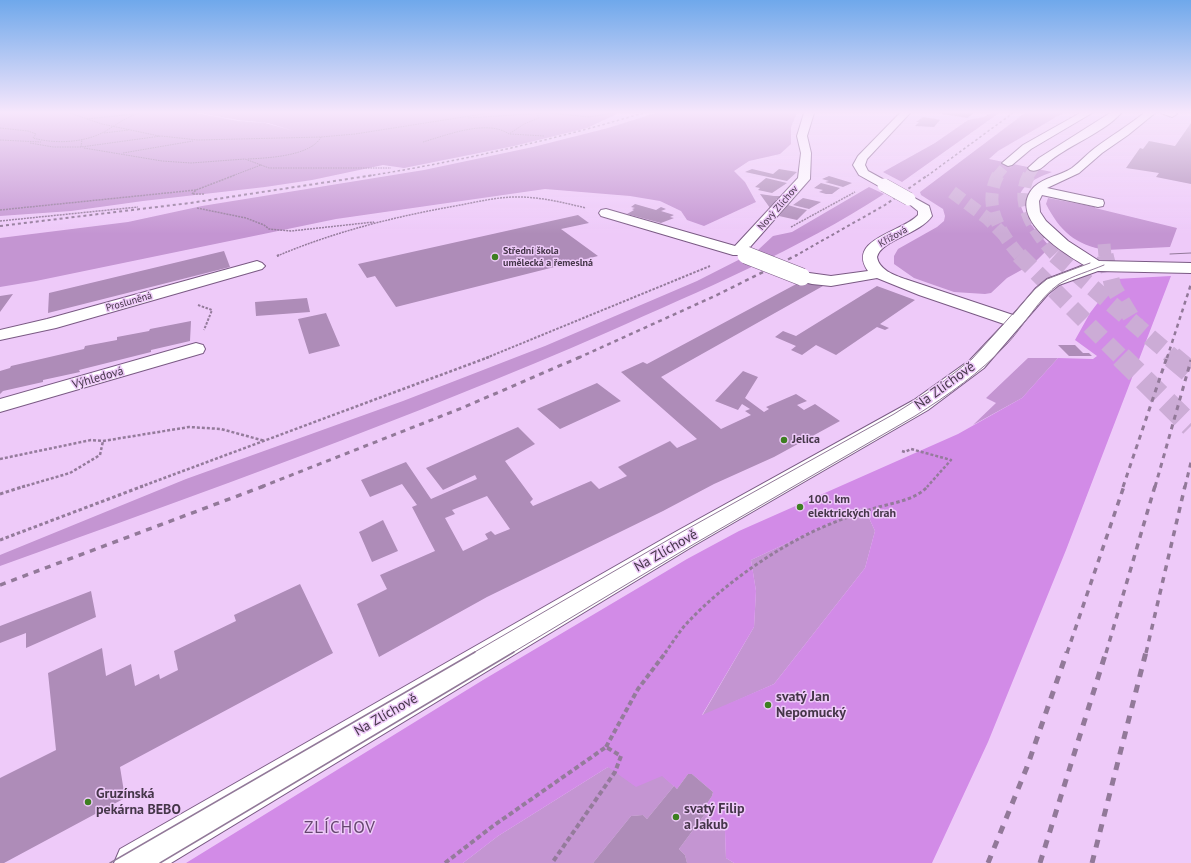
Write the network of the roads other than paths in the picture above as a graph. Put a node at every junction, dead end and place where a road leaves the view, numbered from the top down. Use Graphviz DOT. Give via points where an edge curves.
graph roads {
  1 [pos="806,153"];
  2 [pos="867,153"];
  3 [pos="1019,153"];
  4 [pos="1051,153"];
  5 [pos="1095,153"];
  6 [pos="1008,163"];
  7 [pos="1034,168"];
  8 [pos="1038,190"];
  9 [pos="1098,203"];
  10 [pos="606,213"];
  11 [pos="742,254"];
  12 [pos="1176,259"];
  13 [pos="1097,265"];
  14 [pos="257,266"];
  15 [pos="1191,268"];
  16 [pos="880,273"];
  17 [pos="1016,322"];
  18 [pos="0,336"];
  19 [pos="196,349"];
  20 [pos="0,406"];
  21 [pos="134,863"];
  1 -- 11 [label="main road, Nový Zlíchov" via="804,180 758,231"];
  2 -- 16 [label="main road, Křížová, bridge" via="859,165 863,173 924,209 925,216 917,224 873,249 871,263"];
  3 -- 6 [label="main road"];
  4 -- 7 [label="main road"];
  5 -- 8 [label="main road" via="1076,170"];
  8 -- 9 [label="main road"];
  8 -- 13 [label="main road" via="1032,202 1039,222 1062,245"];
  10 -- 11 [label="main road"];
  11 -- 16 [label="main road, bridge" via="821,282"];
  12 -- 13 [label="main road, Na Zlíchově"];
  12 -- 15 [label="main road, Na Zlíchově"];
  13 -- 17 [label="main road, Na Zlíchově" via="1053,282"];
  14 -- 18 [label="main road, Prosluněná"];
  16 -- 17 [label="main road" via="921,291"];
  17 -- 21 [label="main road, Na Zlíchově" via="977,364 921,405 686,538"];
  19 -- 20 [label="main road, Výhledová"];
}
